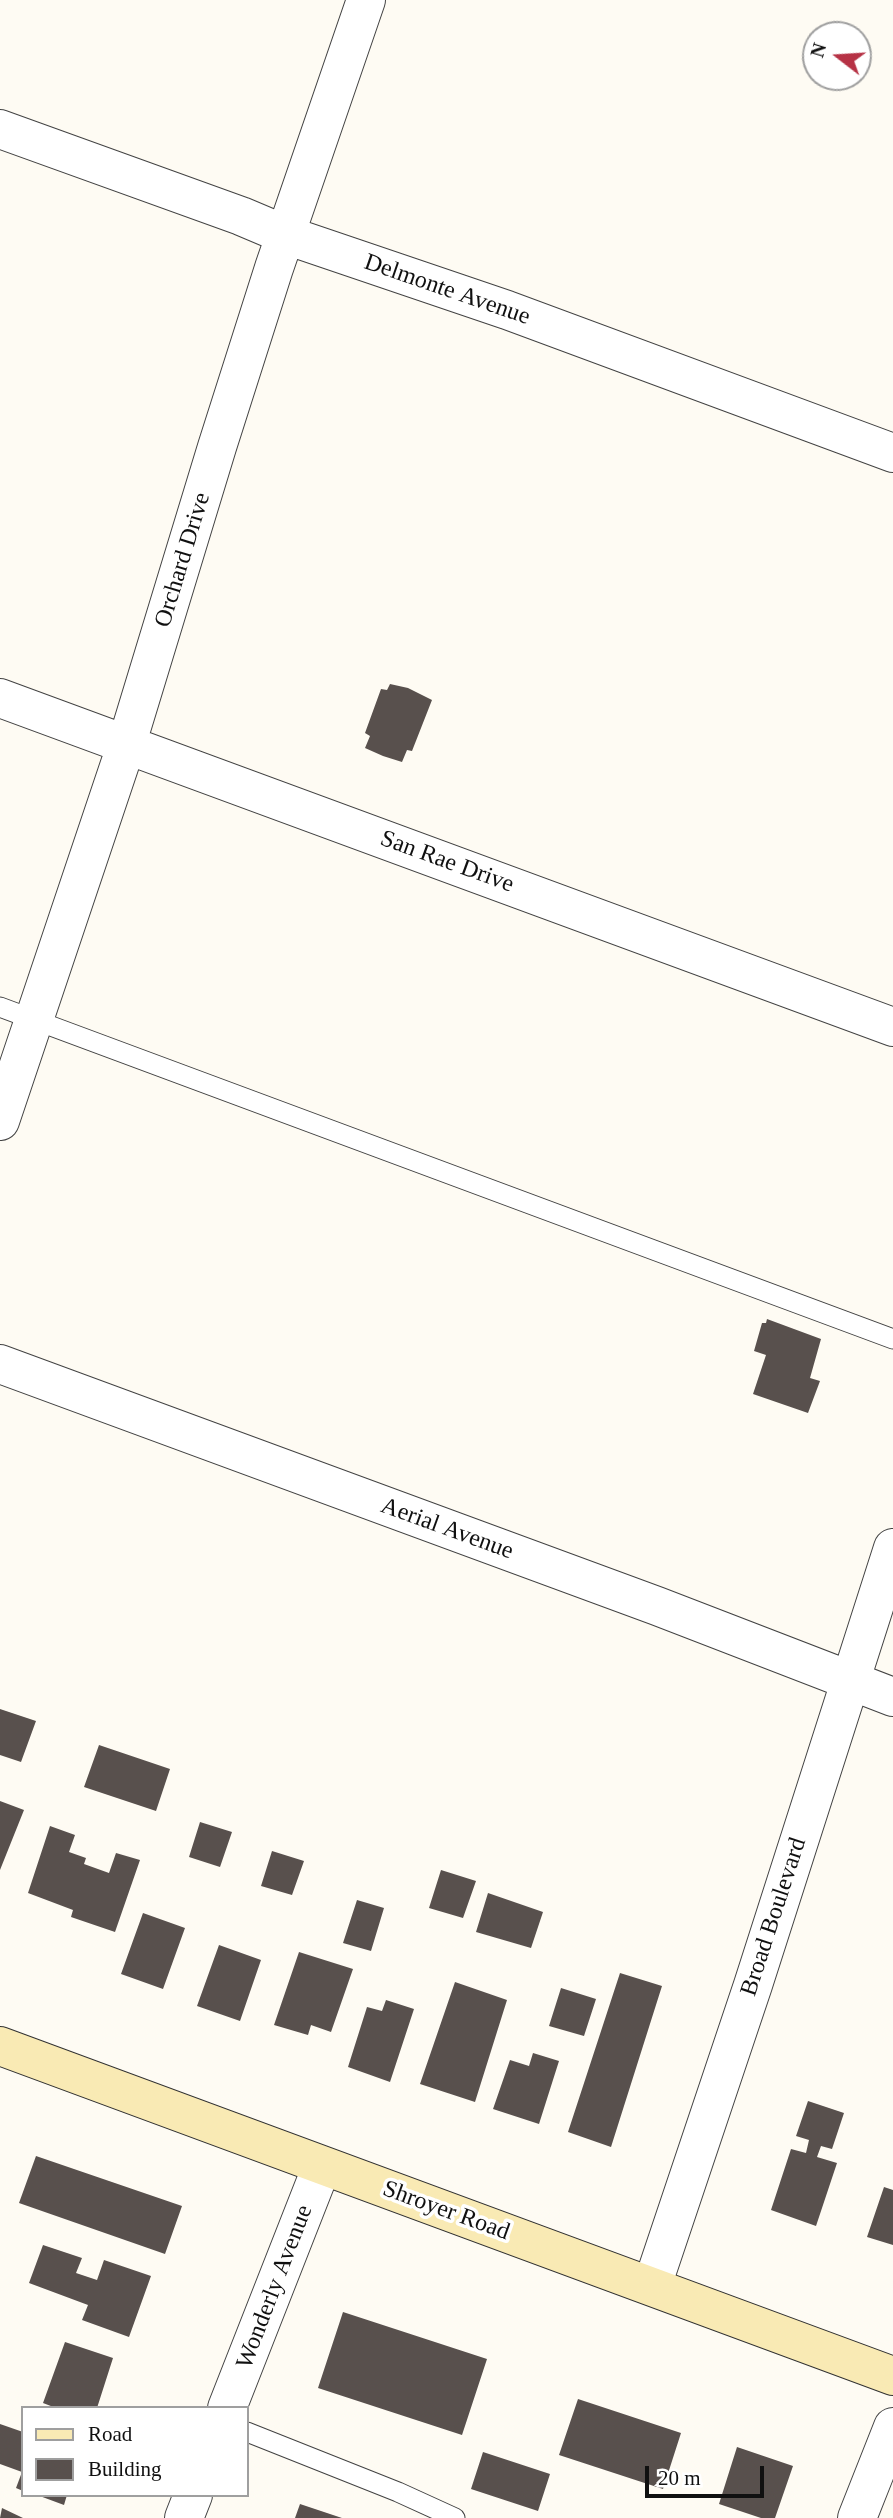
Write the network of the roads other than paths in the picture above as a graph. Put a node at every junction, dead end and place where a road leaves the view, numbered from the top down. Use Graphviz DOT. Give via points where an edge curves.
graph roads {
  1 [pos="366,0"];
  2 [pos="0,129"];
  3 [pos="286,235"];
  4 [pos="893,453"];
  5 [pos="0,698"];
  6 [pos="126,746"];
  7 [pos="17,1014"];
  8 [pos="893,1027"];
  9 [pos="0,1121"];
  10 [pos="893,1339"];
  11 [pos="0,1364"];
  12 [pos="893,1548"];
  13 [pos="849,1681"];
  14 [pos="893,1697"];
  15 [pos="0,2046"];
  16 [pos="322,2166"];
  17 [pos="652,2286"];
  18 [pos="893,2376"];
  19 [pos="228,2406"];
  20 [pos="893,2427"];
  21 [pos="248,2432"];
  22 [pos="192,2497"];
  23 [pos="184,2518"];
  24 [pos="455,2518"];
  25 [pos="857,2518"];
  1 -- 3 [label="street, Orchard Drive"];
  2 -- 3 [label="street, Delmonte Avenue"];
  3 -- 4 [label="street, Delmonte Avenue" via="508,310"];
  3 -- 6 [label="street, Orchard Drive"];
  5 -- 6 [label="street, San Rae Drive"];
  6 -- 7 [label="street, Orchard Drive"];
  6 -- 8 [label="street, San Rae Drive"];
  7 -- 9 [label="street, Orchard Drive"];
  7 -- 10 [label="lane"];
  11 -- 13 [label="street, Aerial Avenue"];
  12 -- 13 [label="street, Broad Boulevard"];
  13 -- 14 [label="street, Aerial Avenue"];
  13 -- 17 [label="street, Broad Boulevard"];
  15 -- 16 [label="main road, Shroyer Road"];
  16 -- 17 [label="main road, Shroyer Road"];
  16 -- 19 [label="street, Wonderly Avenue"];
  17 -- 18 [label="main road, Shroyer Road"];
  20 -- 25 [label="street"];
  21 -- 24 [label="lane"];
  22 -- 23 [label="street"];
}
